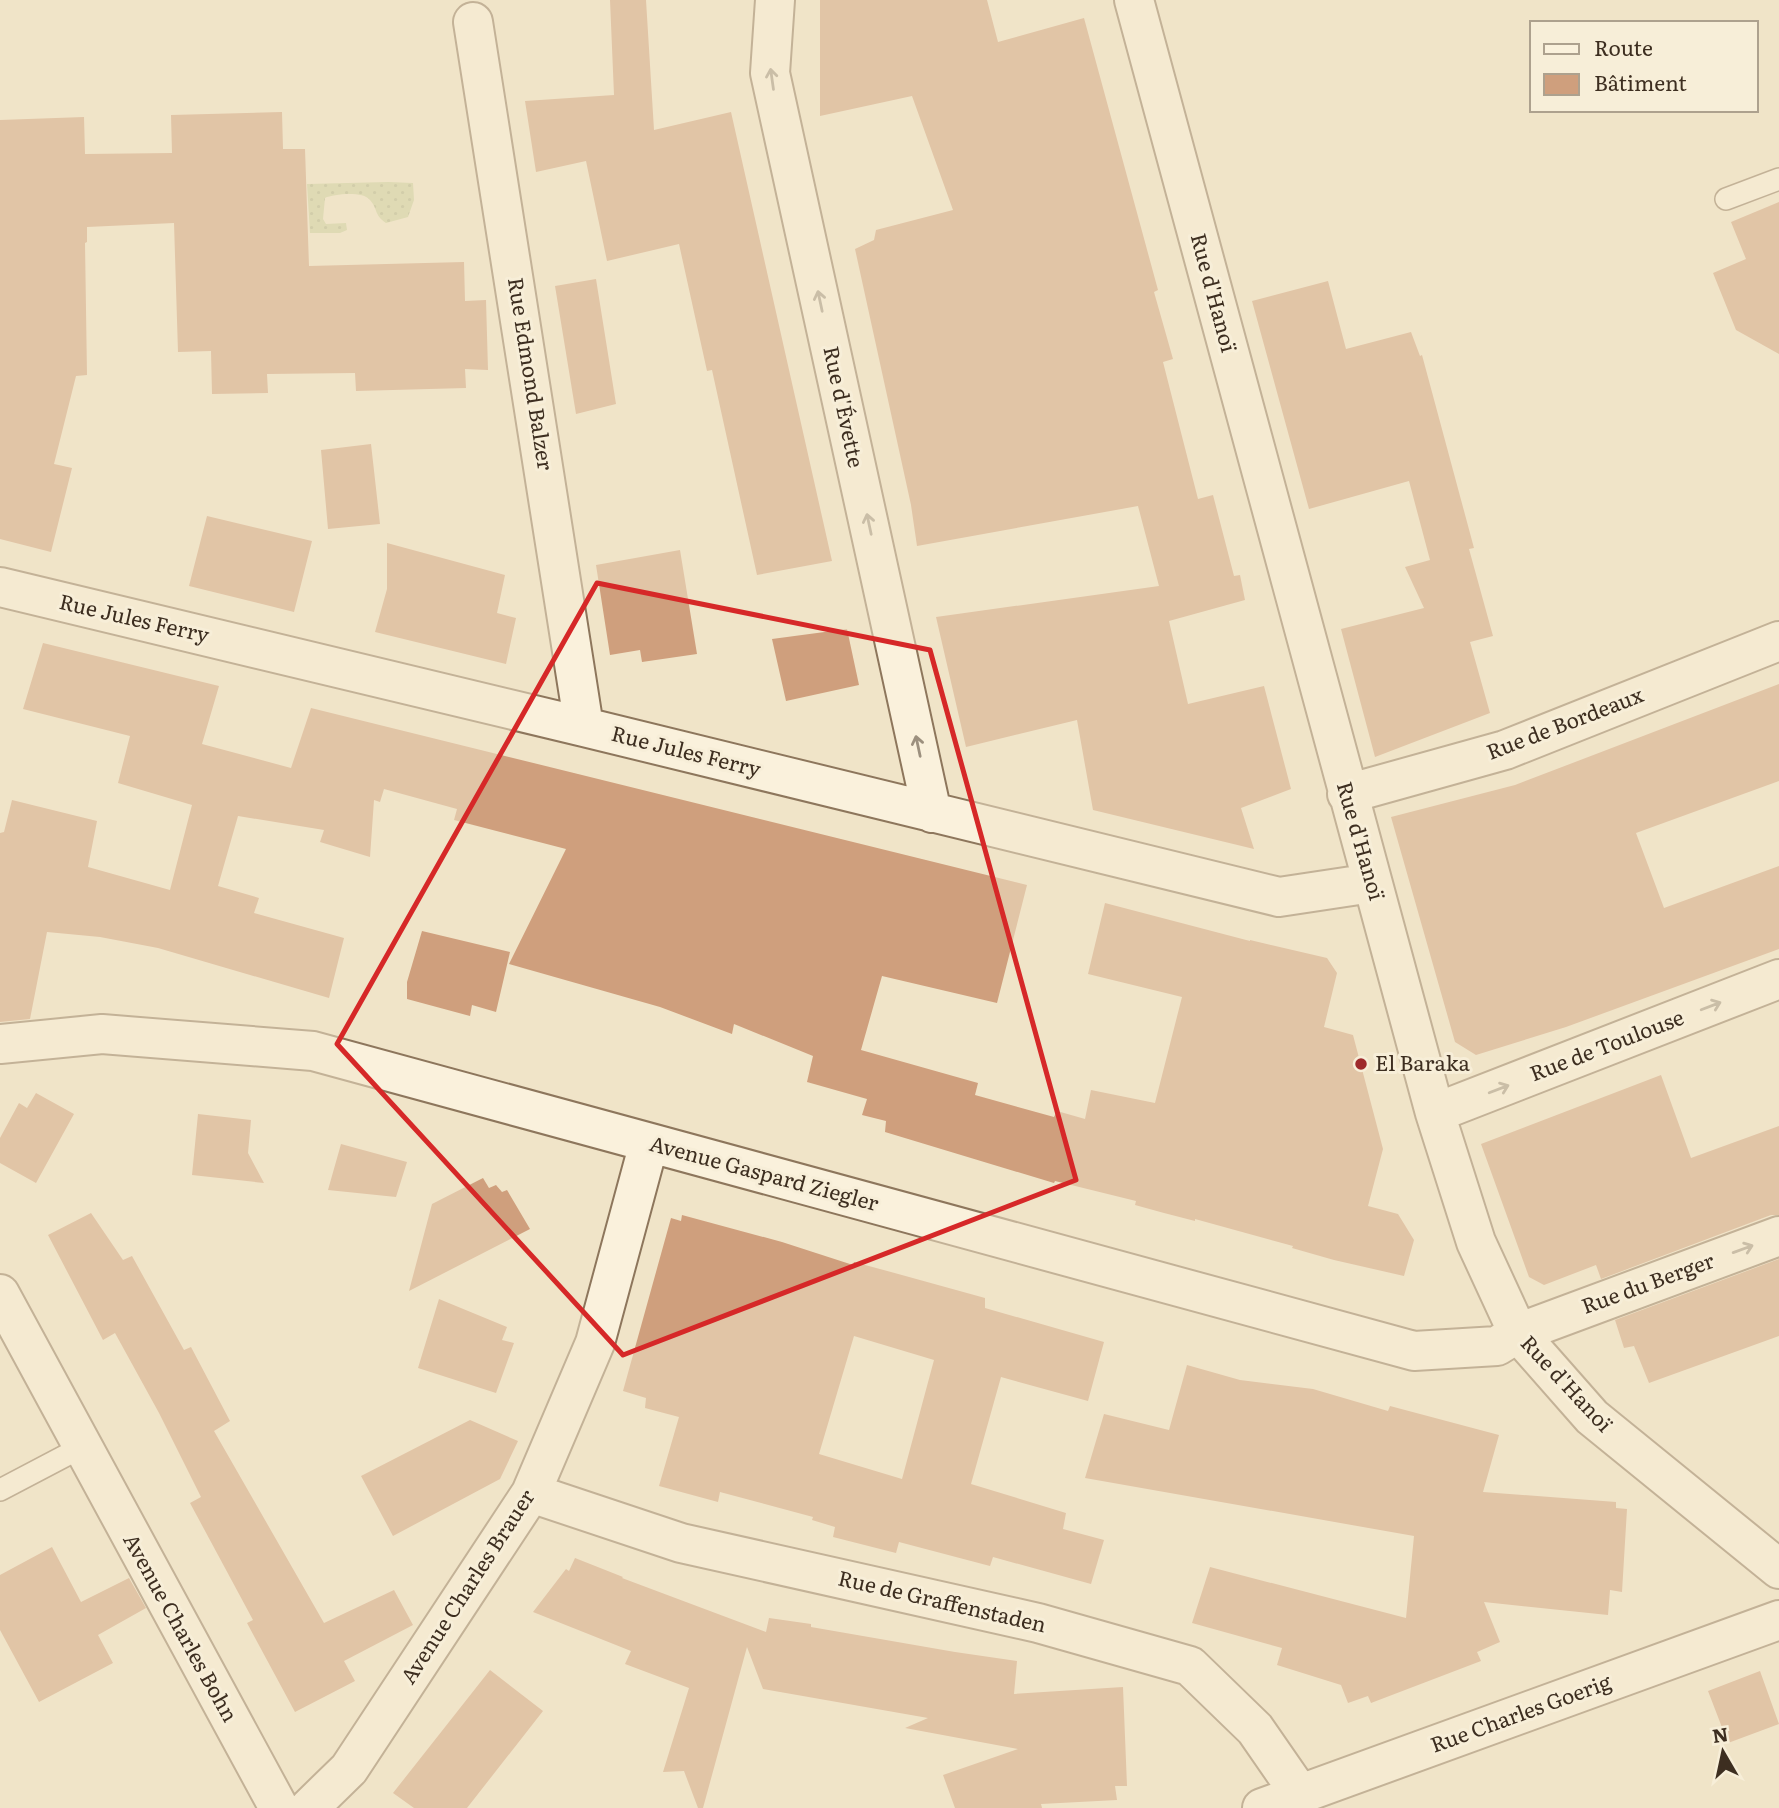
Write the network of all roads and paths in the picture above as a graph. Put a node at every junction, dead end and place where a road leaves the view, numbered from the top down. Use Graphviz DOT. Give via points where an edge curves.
graph roads {
  1 [pos="775,0"];
  2 [pos="1134,0"];
  3 [pos="473,23"];
  4 [pos="1779,178"];
  5 [pos="1726,199"];
  6 [pos="0,587"];
  7 [pos="1779,641"];
  8 [pos="584,727"];
  9 [pos="1347,794"];
  10 [pos="932,813"];
  11 [pos="1372,883"];
  12 [pos="1779,979"];
  13 [pos="0,1044"];
  14 [pos="1435,1113"];
  15 [pos="649,1143"];
  16 [pos="1779,1236"];
  17 [pos="0,1294"];
  18 [pos="1518,1333"];
  19 [pos="82,1447"];
  20 [pos="0,1490"];
  21 [pos="531,1493"];
  22 [pos="1779,1569"];
  23 [pos="1779,1620"];
  24 [pos="1300,1794"];
  25 [pos="279,1808"];
  26 [pos="309,1808"];
  27 [pos="1262,1808"];
  10 -- 1 [label="street, Rue d'Évette, one-way" via="770,73"];
  2 -- 9 [label="street, Rue d'Hanoï"];
  3 -- 8 [label="street, Rue Edmond Balzer"];
  4 -- 5 [label="lane"];
  6 -- 8 [label="street, Rue Jules Ferry"];
  7 -- 9 [label="street, Rue de Bordeaux" via="1505,750"];
  8 -- 10 [label="street, Rue Jules Ferry"];
  9 -- 11 [label="street, Rue d'Hanoï"];
  10 -- 11 [label="street, Rue Jules Ferry" via="1279,897"];
  11 -- 14 [label="street, Rue d'Hanoï"];
  14 -- 12 [label="street, Rue de Toulouse, one-way"];
  13 -- 15 [label="street, Avenue Gaspard Ziegler" via="102,1034 313,1051"];
  14 -- 18 [label="street, Rue d'Hanoï" via="1476,1242"];
  15 -- 18 [label="street, Avenue Gaspard Ziegler" via="1414,1351 1497,1346"];
  15 -- 21 [label="street, Avenue Charles Brauer" via="595,1343"];
  18 -- 16 [label="street, Rue du Berger, one-way"];
  17 -- 19 [label="street, Avenue Charles Bohn"];
  18 -- 22 [label="street, Rue d'Hanoï" via="1592,1417"];
  19 -- 20 [label="lane"];
  19 -- 25 [label="street, Avenue Charles Bohn"];
  21 -- 24 [label="street, Rue de Graffenstaden" via="681,1543 1038,1623 1190,1666 1255,1728"];
  21 -- 26 [label="street, Avenue Charles Brauer" via="349,1769"];
  23 -- 24 [label="street, Rue Charles Goerig"];
  24 -- 27 [label="street, Rue Charles Goerig"];
}
